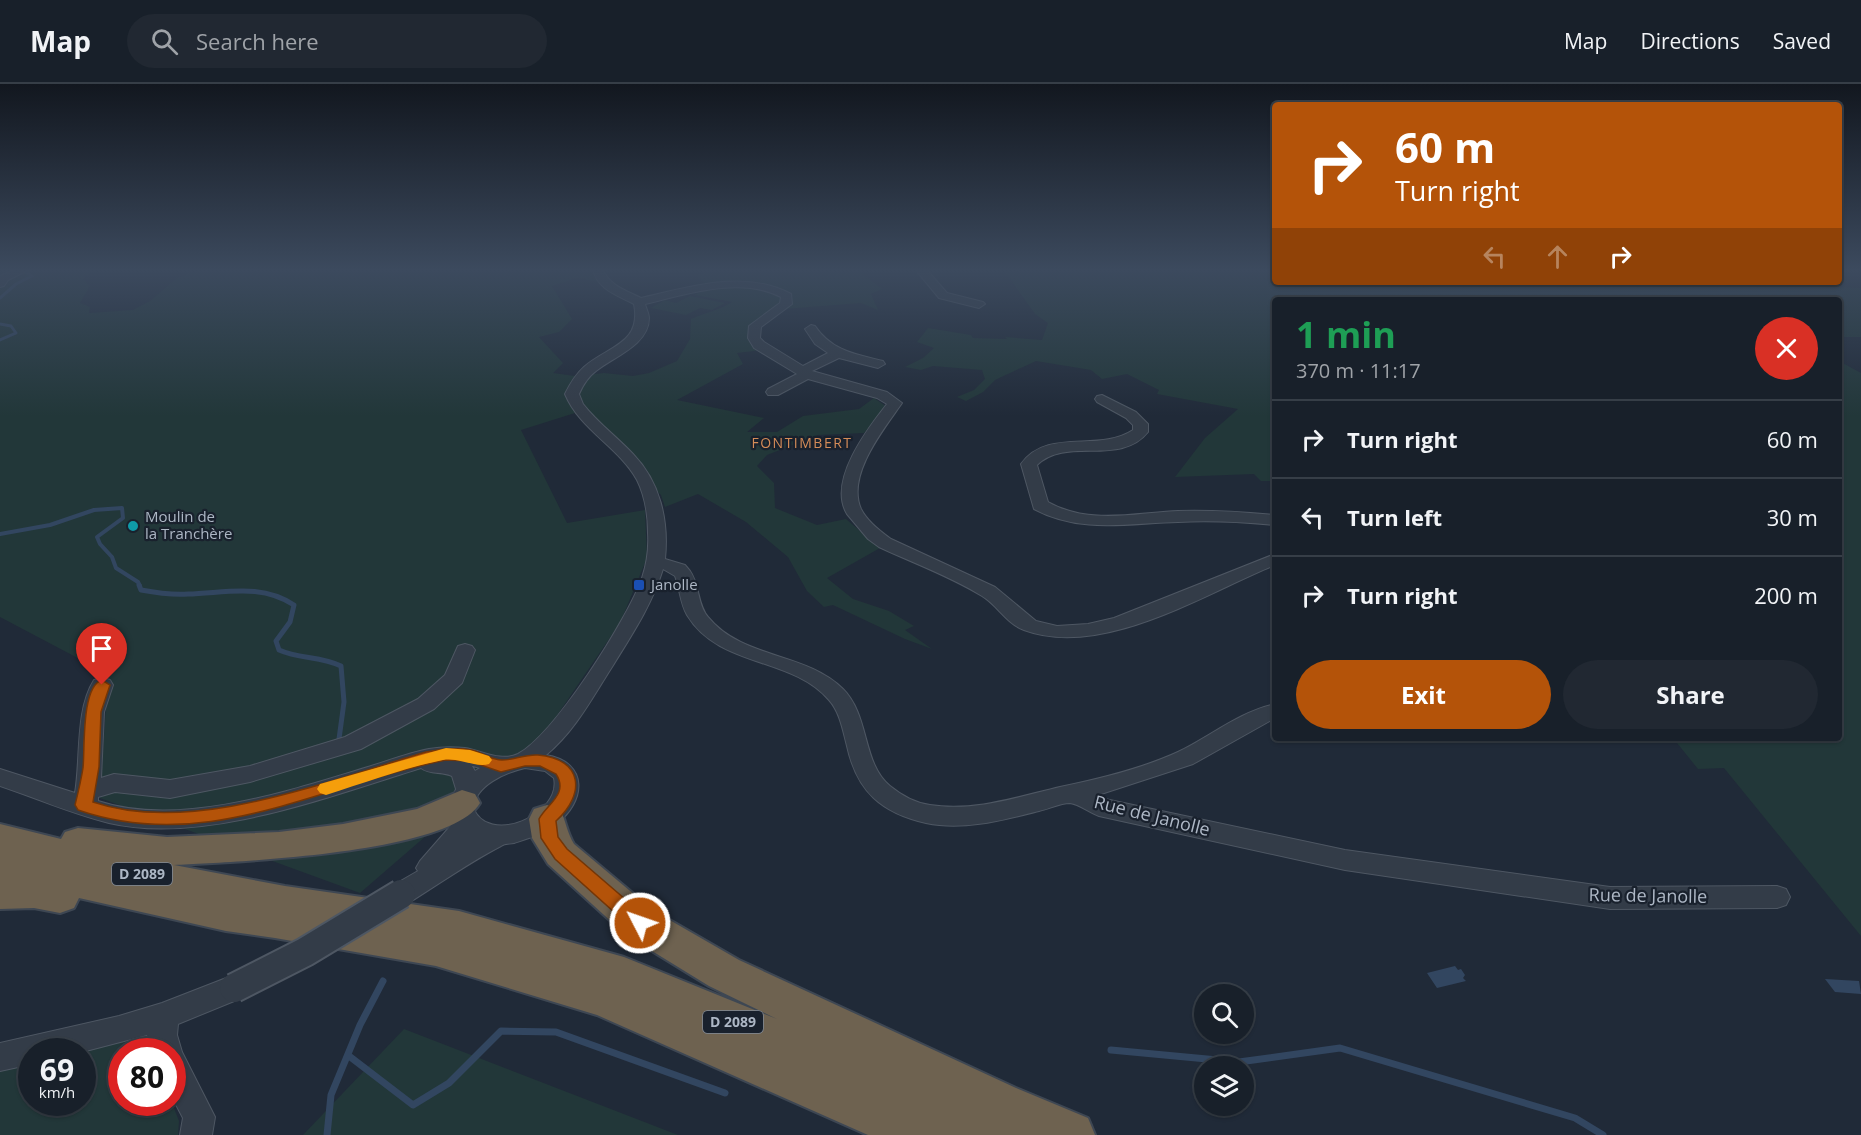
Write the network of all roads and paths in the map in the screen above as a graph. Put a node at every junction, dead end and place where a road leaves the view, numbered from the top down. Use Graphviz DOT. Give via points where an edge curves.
graph roads {
  1 [pos="643,318"];
  2 [pos="765,318"];
  3 [pos="811,329"];
  4 [pos="837,354"];
  5 [pos="878,364"];
  6 [pos="805,372"];
  7 [pos="773,392"];
  8 [pos="1102,399"];
  9 [pos="1272,520"];
  10 [pos="1272,560"];
  11 [pos="655,564"];
  12 [pos="465,650"];
  13 [pos="102,685"];
  14 [pos="578,704"];
  15 [pos="1272,712"];
  16 [pos="525,760"];
  17 [pos="554,764"];
  18 [pos="402,766"];
  19 [pos="501,766"];
  20 [pos="0,777"];
  21 [pos="1072,794"];
  22 [pos="85,798"];
  23 [pos="466,806"];
  24 [pos="547,819"];
  25 [pos="498,835"];
  26 [pos="0,837"];
  27 [pos="0,865"];
  28 [pos="0,892"];
  29 [pos="401,894"];
  30 [pos="1778,897"];
  31 [pos="226,915"];
  32 [pos="164,1016"];
  33 [pos="163,1038"];
  34 [pos="0,1057"];
  35 [pos="186,1091"];
  36 [pos="196,1135"];
  37 [pos="923,1135"];
  38 [pos="999,1135"];
  39 [pos="1071,1135"];
  1 -- 11 [label="street" via="644,325 629,344 587,370 574,385 572,394 578,408 637,465 647,483 656,515"];
  2 -- 6 [label="street" via="755,326 754,338 759,345"];
  3 -- 4 [label="street" via="819,341"];
  4 -- 5 [label="street"];
  4 -- 6 [label="street"];
  6 -- 7 [label="street"];
  6 -- 10 [label="street" via="882,395 896,403 866,441 850,485 853,510 865,525 885,543 992,593 1028,625 1077,633 1109,625"];
  8 -- 9 [label="street" via="1131,415 1141,424 1140,432 1123,445 1064,446 1034,457 1029,464 1040,505 1055,515 1090,522 1234,516"];
  11 -- 14 [label="street" via="639,608"];
  11 -- 21 [label="street" via="669,563 682,570 692,606 700,621 716,636 736,649 801,671 838,695 852,724 862,766 878,790 893,801 932,817 956,817"];
  12 -- 22 [label="street" via="454,678 426,704 353,743 250,774 170,789 114,783"];
  13 -- 22 [label="street" via="93,712 91,767"];
  14 -- 16 [label="street" via="553,736"];
  14 -- 17 [label="street"];
  15 -- 21 [label="street" via="1185,758"];
  16 -- 17 [label="street"];
  16 -- 19 [label="street"];
  17 -- 24 [label="street" via="567,778 569,787 559,809"];
  18 -- 19 [label="street" via="446,754 470,755"];
  18 -- 22 [label="street" via="280,802 220,814 168,819 110,814"];
  18 -- 23 [label="street" via="438,763 463,771"];
  19 -- 23 [label="street" via="483,776"];
  20 -- 22 [label="street"];
  21 -- 30 [label="street, Rue de Janolle" via="1099,807 1345,860 1610,898"];
  23 -- 25 [label="street" via="486,834"];
  23 -- 26 [label="highway" via="425,821 279,846 167,851 45,837"];
  23 -- 29 [label="street" via="439,858"];
  24 -- 25 [label="street" via="515,833"];
  24 -- 39 [label="highway" via="550,838 561,854 640,923 724,973"];
  25 -- 29 [label="street"];
  26 -- 38 [label="highway, D 2089" via="151,876 285,902 459,928 624,975"];
  27 -- 31 [label="highway, D 2089"];
  28 -- 31 [label="highway" via="34,892 159,916"];
  29 -- 32 [label="street, bridge" via="305,952 234,988"];
  31 -- 37 [label="highway, D 2089" via="436,949 605,998"];
  32 -- 33 [label="street"];
  32 -- 34 [label="street"];
  35 -- 36 [label="street" via="199,1117"];
}
